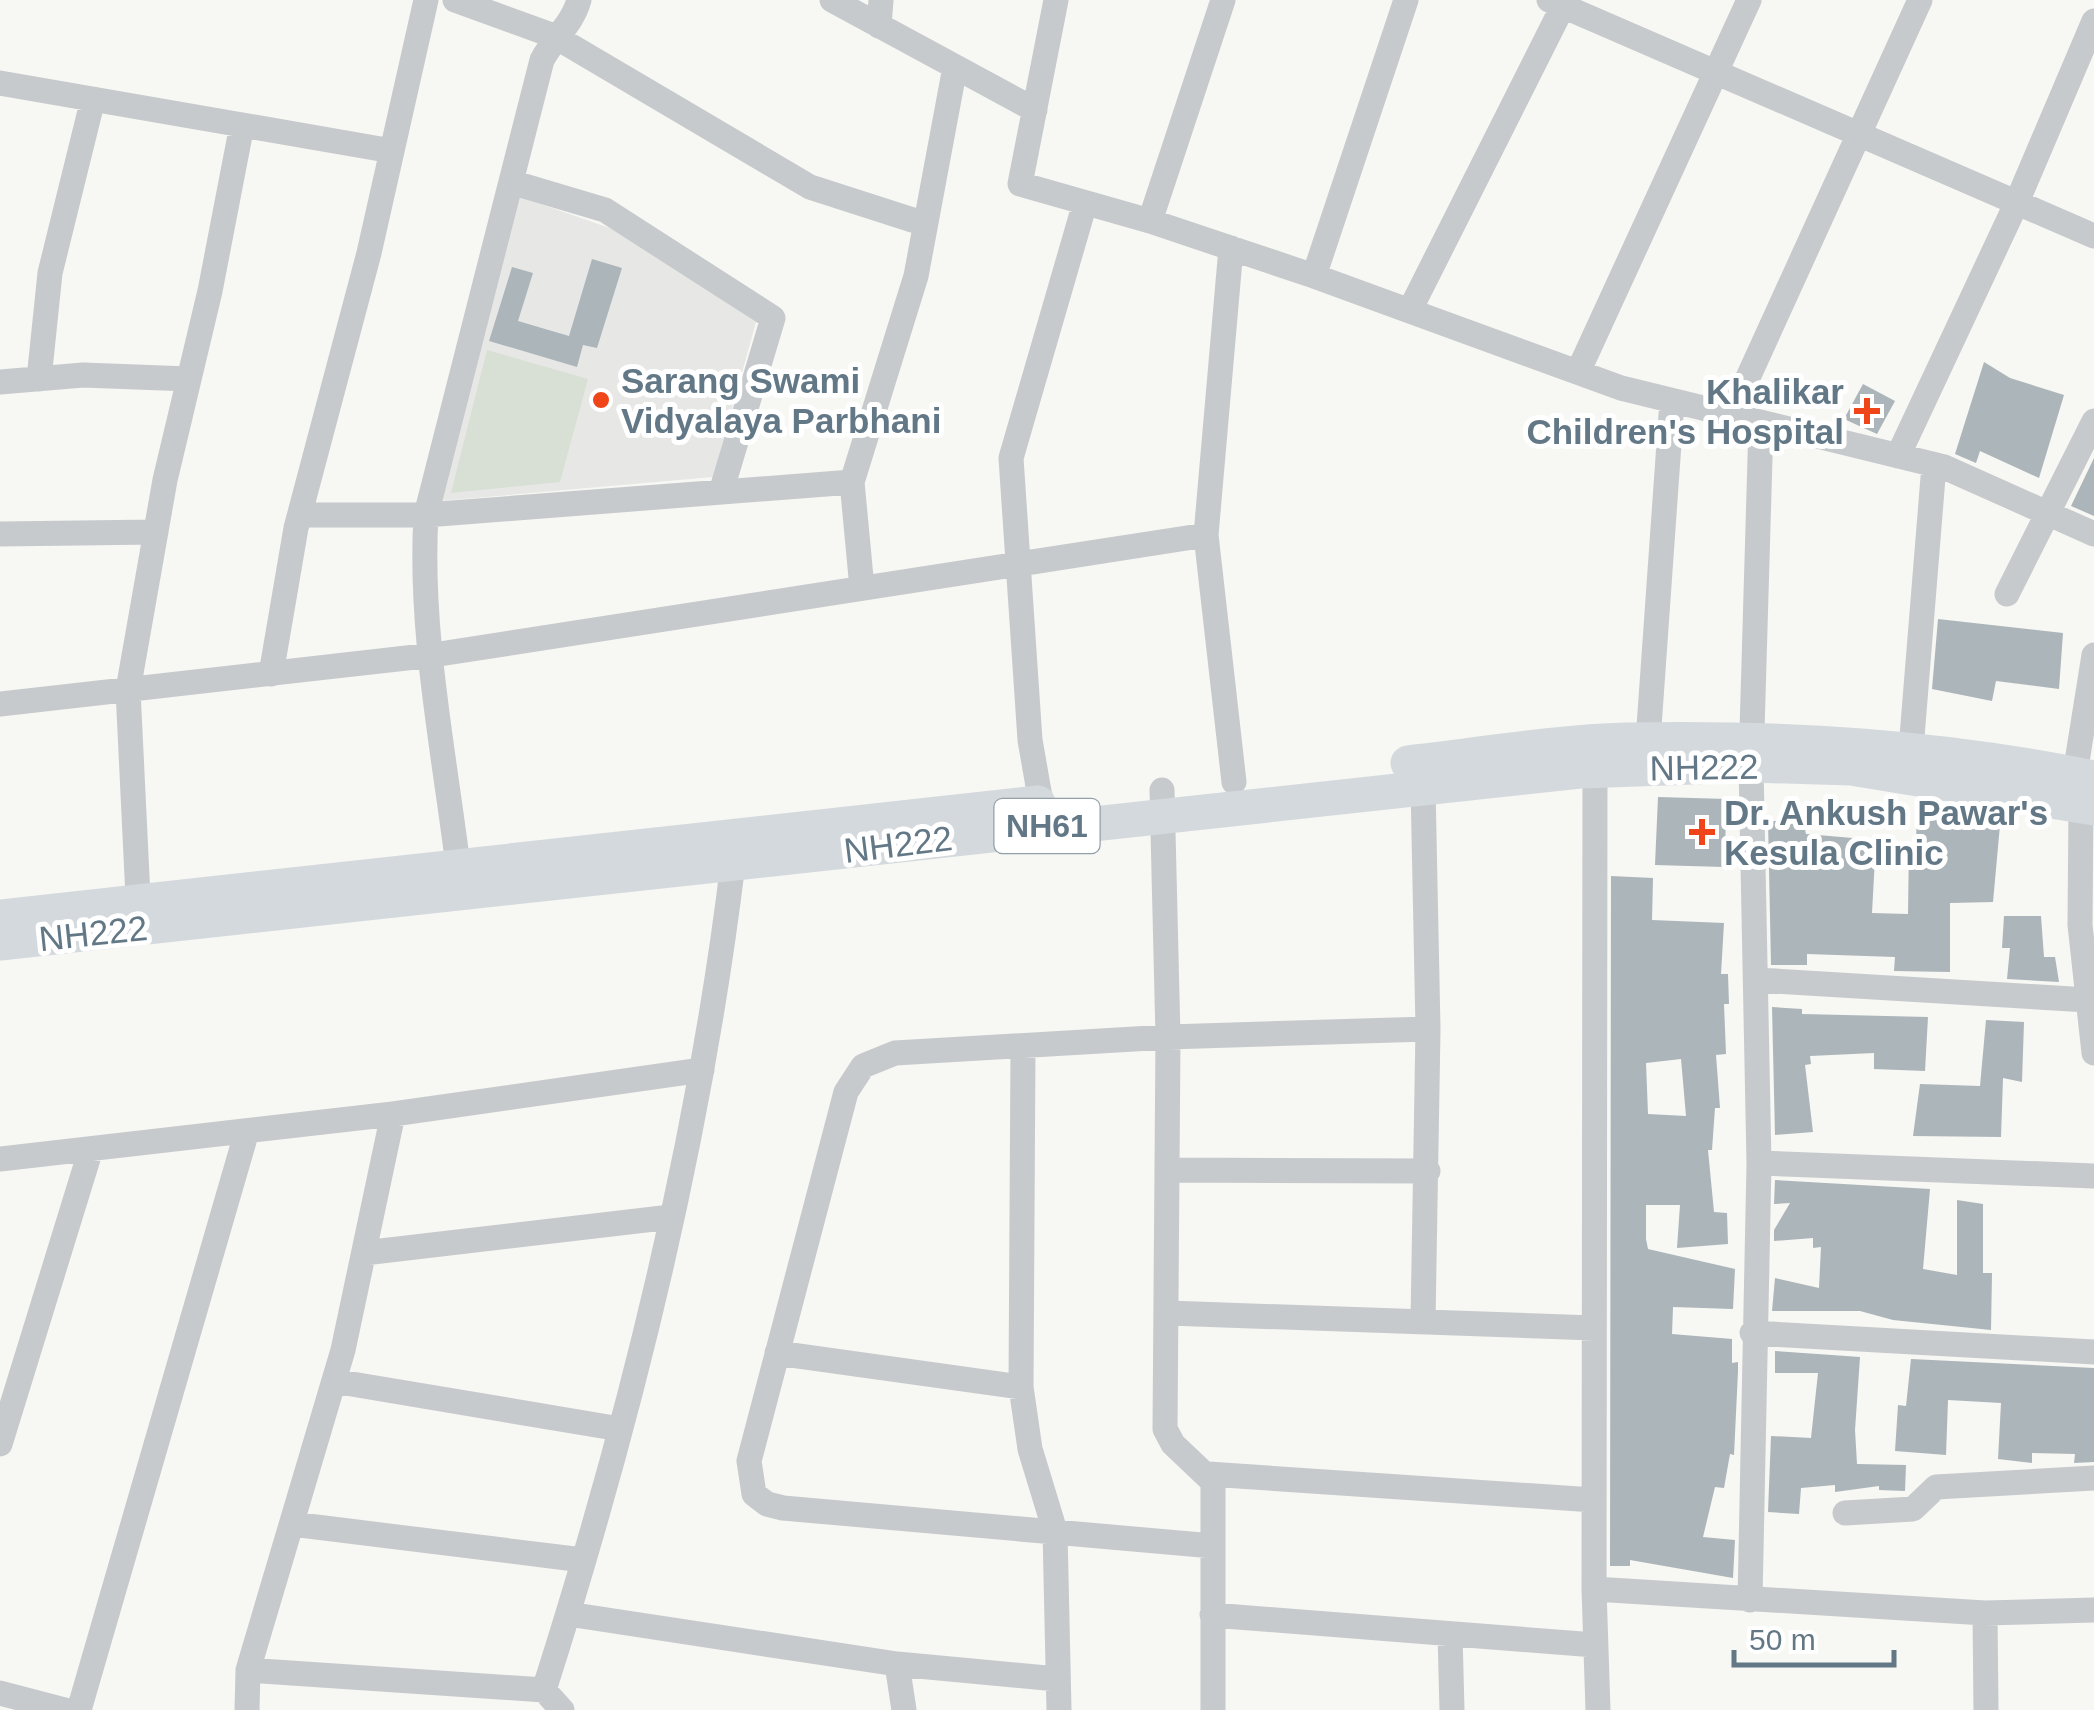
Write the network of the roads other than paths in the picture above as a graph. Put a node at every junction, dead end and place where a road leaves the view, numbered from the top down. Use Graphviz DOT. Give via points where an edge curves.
graph roads {
  1 [pos="426,0"];
  2 [pos="454,0"];
  3 [pos="579,0"];
  4 [pos="832,0"];
  5 [pos="1056,0"];
  6 [pos="1223,0"];
  7 [pos="1406,0"];
  8 [pos="1750,0"];
  9 [pos="1920,0"];
  10 [pos="1559,2"];
  11 [pos="880,13"];
  12 [pos="2094,21"];
  13 [pos="554,36"];
  14 [pos="955,67"];
  15 [pos="1718,71"];
  16 [pos="0,82"];
  17 [pos="93,99"];
  18 [pos="1034,110"];
  19 [pos="242,125"];
  20 [pos="1860,133"];
  21 [pos="392,150"];
  22 [pos="511,182"];
  23 [pos="2017,202"];
  24 [pos="1086,203"];
  25 [pos="1150,221"];
  26 [pos="925,224"];
  27 [pos="2094,236"];
  28 [pos="1230,248"];
  29 [pos="1314,276"];
  30 [pos="1410,308"];
  31 [pos="1578,372"];
  32 [pos="39,378"];
  33 [pos="189,379"];
  34 [pos="0,382"];
  35 [pos="1672,401"];
  36 [pos="1730,417"];
  37 [pos="2094,421"];
  38 [pos="1760,424"];
  39 [pos="1898,456"];
  40 [pos="1934,465"];
  41 [pos="852,482"];
  42 [pos="721,492"];
  43 [pos="2050,514"];
  44 [pos="300,515"];
  45 [pos="426,515"];
  46 [pos="156,532"];
  47 [pos="0,534"];
  48 [pos="2094,534"];
  49 [pos="1206,535"];
  50 [pos="1018,562"];
  51 [pos="862,588"];
  52 [pos="2007,594"];
  53 [pos="433,655"];
  54 [pos="2094,656"];
  55 [pos="270,674"];
  56 [pos="128,690"];
  57 [pos="0,704"];
  58 [pos="1648,741"];
  59 [pos="1910,749"];
  60 [pos="1751,752"];
  61 [pos="1595,770"];
  62 [pos="1234,782"];
  63 [pos="1423,786"];
  64 [pos="2086,791"];
  65 [pos="1162,801"];
  66 [pos="1041,803"];
  67 [pos="733,864"];
  68 [pos="458,866"];
  69 [pos="139,915"];
  70 [pos="0,917"];
  71 [pos="0,942"];
  72 [pos="1757,980"];
  73 [pos="2088,1000"];
  74 [pos="1428,1029"];
  75 [pos="1168,1036"];
  76 [pos="1023,1046"];
  77 [pos="2094,1053"];
  78 [pos="702,1070"];
  79 [pos="393,1114"];
  80 [pos="247,1131"];
  81 [pos="91,1149"];
  82 [pos="0,1159"];
  83 [pos="1759,1163"];
  84 [pos="1168,1170"];
  85 [pos="1428,1172"];
  86 [pos="2094,1176"];
  87 [pos="672,1218"];
  88 [pos="364,1253"];
  89 [pos="1168,1313"];
  90 [pos="1423,1322"];
  91 [pos="1594,1328"];
  92 [pos="1752,1333"];
  93 [pos="2094,1352"];
  94 [pos="777,1353"];
  95 [pos="334,1381"];
  96 [pos="1022,1387"];
  97 [pos="620,1429"];
  98 [pos="0,1444"];
  99 [pos="1208,1474"];
  100 [pos="2094,1478"];
  101 [pos="1594,1500"];
  102 [pos="1846,1513"];
  103 [pos="292,1524"];
  104 [pos="1055,1532"];
  105 [pos="1213,1546"];
  106 [pos="583,1560"];
  107 [pos="1594,1590"];
  108 [pos="1750,1600"];
  109 [pos="2094,1610"];
  110 [pos="1985,1613"];
  111 [pos="568,1614"];
  112 [pos="1212,1615"];
  113 [pos="1450,1634"];
  114 [pos="1595,1645"];
  115 [pos="897,1664"];
  116 [pos="248,1670"];
  117 [pos="1057,1680"];
  118 [pos="544,1690"];
  119 [pos="0,1692"];
  120 [pos="65,1710"];
  121 [pos="79,1710"];
  122 [pos="247,1710"];
  123 [pos="562,1710"];
  124 [pos="904,1710"];
  125 [pos="1059,1710"];
  126 [pos="1213,1710"];
  127 [pos="1452,1710"];
  128 [pos="1598,1710"];
  129 [pos="1986,1710"];
  1 -- 21 [label="street"];
  2 -- 13 [label="street"];
  3 -- 13 [label="street" via="574,21"];
  4 -- 11 [label="street"];
  5 -- 18 [label="street"];
  6 -- 25 [label="street"];
  7 -- 29 [label="street"];
  8 -- 15 [label="street"];
  9 -- 20 [label="street"];
  10 -- 15 [label="street"];
  10 -- 30 [label="street"];
  11 -- 14 [label="street"];
  12 -- 23 [label="street"];
  13 -- 22 [label="street"];
  13 -- 26 [label="street" via="810,187"];
  14 -- 18 [label="street"];
  14 -- 26 [label="street"];
  15 -- 20 [label="street"];
  15 -- 31 [label="street"];
  16 -- 17 [label="street"];
  17 -- 19 [label="street"];
  17 -- 32 [label="street" via="50,273"];
  18 -- 24 [label="street" via="1020,184"];
  19 -- 21 [label="street"];
  19 -- 33 [label="street"];
  20 -- 23 [label="street"];
  20 -- 36 [label="street"];
  21 -- 44 [label="street"];
  22 -- 42 [label="street" via="605,210 773,318"];
  22 -- 45 [label="street"];
  23 -- 27 [label="street"];
  23 -- 39 [label="street"];
  24 -- 25 [label="street"];
  24 -- 50 [label="street" via="1011,458"];
  25 -- 28 [label="street"];
  26 -- 41 [label="street" via="916,276"];
  28 -- 29 [label="street"];
  28 -- 49 [label="street"];
  29 -- 30 [label="street"];
  30 -- 31 [label="street"];
  31 -- 35 [label="street"];
  32 -- 33 [label="street"];
  32 -- 34 [label="street"];
  33 -- 46 [label="street"];
  35 -- 36 [label="street"];
  35 -- 58 [label="street"];
  36 -- 38 [label="street"];
  37 -- 43 [label="street"];
  38 -- 39 [label="street"];
  38 -- 60 [label="street"];
  39 -- 40 [label="street"];
  40 -- 43 [label="street"];
  40 -- 59 [label="street"];
  41 -- 42 [label="street"];
  41 -- 51 [label="street"];
  42 -- 45 [label="street"];
  43 -- 48 [label="street"];
  43 -- 52 [label="street"];
  44 -- 45 [label="street"];
  44 -- 55 [label="street"];
  45 -- 53 [label="street"];
  46 -- 47 [label="street"];
  46 -- 56 [label="street"];
  49 -- 50 [label="street"];
  49 -- 62 [label="street"];
  50 -- 51 [label="street"];
  50 -- 66 [label="street"];
  51 -- 53 [label="street"];
  53 -- 55 [label="street"];
  53 -- 68 [label="street"];
  54 -- 64 [label="street"];
  55 -- 56 [label="street"];
  56 -- 57 [label="street"];
  56 -- 69 [label="street"];
  58 -- 60 [label="highway, NH222 / NH61"];
  58 -- 62 [label="highway, NH222 / NH61"];
  59 -- 60 [label="highway, NH222 / NH61" via="1860,742"];
  59 -- 64 [label="highway, NH222 / NH61"];
  60 -- 61 [label="highway, NH222 / NH61"];
  60 -- 64 [label="highway, NH222 / NH61"];
  60 -- 72 [label="street"];
  61 -- 63 [label="highway, NH222 / NH61"];
  61 -- 91 [label="street"];
  62 -- 65 [label="highway, NH222 / NH61"];
  63 -- 65 [label="highway, NH222 / NH61"];
  63 -- 74 [label="street"];
  64 -- 73 [label="street" via="2080,925"];
  65 -- 66 [label="highway, NH222 / NH61"];
  65 -- 67 [label="highway, NH222 / NH61"];
  65 -- 75 [label="street"];
  66 -- 68 [label="highway, NH222 / NH61"];
  67 -- 69 [label="highway, NH222 / NH61"];
  67 -- 78 [label="street"];
  68 -- 69 [label="highway, NH222 / NH61"];
  69 -- 70 [label="highway, NH222 / NH61"];
  69 -- 71 [label="highway, NH222 / NH61"];
  72 -- 73 [label="street"];
  72 -- 83 [label="street"];
  73 -- 77 [label="street"];
  74 -- 75 [label="street"];
  74 -- 85 [label="street"];
  75 -- 76 [label="street"];
  75 -- 84 [label="street"];
  76 -- 94 [label="street" via="895,1053 852,1077"];
  76 -- 96 [label="street"];
  78 -- 79 [label="street"];
  78 -- 87 [label="street"];
  79 -- 80 [label="street"];
  79 -- 88 [label="street"];
  80 -- 81 [label="street"];
  80 -- 121 [label="street"];
  81 -- 82 [label="street"];
  81 -- 98 [label="street"];
  83 -- 86 [label="street"];
  83 -- 92 [label="street"];
  84 -- 85 [label="street"];
  84 -- 89 [label="street"];
  85 -- 90 [label="street"];
  87 -- 88 [label="street"];
  87 -- 97 [label="street"];
  88 -- 95 [label="street"];
  89 -- 90 [label="street"];
  89 -- 99 [label="street" via="1165,1429"];
  90 -- 91 [label="street"];
  91 -- 101 [label="street"];
  92 -- 93 [label="street"];
  92 -- 108 [label="street"];
  94 -- 96 [label="street"];
  94 -- 104 [label="street" via="749,1462 754,1494 766,1504"];
  95 -- 97 [label="street"];
  95 -- 103 [label="street"];
  96 -- 104 [label="street" via="1030,1449"];
  97 -- 106 [label="street"];
  99 -- 101 [label="street"];
  99 -- 105 [label="street"];
  100 -- 102 [label="street" via="1936,1488 1912,1509"];
  101 -- 107 [label="street"];
  103 -- 106 [label="street"];
  103 -- 116 [label="street"];
  104 -- 105 [label="street"];
  104 -- 117 [label="street"];
  105 -- 112 [label="street"];
  106 -- 111 [label="street"];
  107 -- 108 [label="street"];
  107 -- 114 [label="street"];
  108 -- 110 [label="street"];
  109 -- 110 [label="street"];
  110 -- 129 [label="street"];
  111 -- 115 [label="street"];
  111 -- 118 [label="street"];
  112 -- 113 [label="street"];
  112 -- 126 [label="street"];
  113 -- 114 [label="street"];
  113 -- 127 [label="street"];
  114 -- 128 [label="street"];
  115 -- 117 [label="street"];
  115 -- 124 [label="street"];
  116 -- 118 [label="street"];
  116 -- 122 [label="street"];
  117 -- 125 [label="street"];
  118 -- 123 [label="street"];
  119 -- 120 [label="street"];
}
